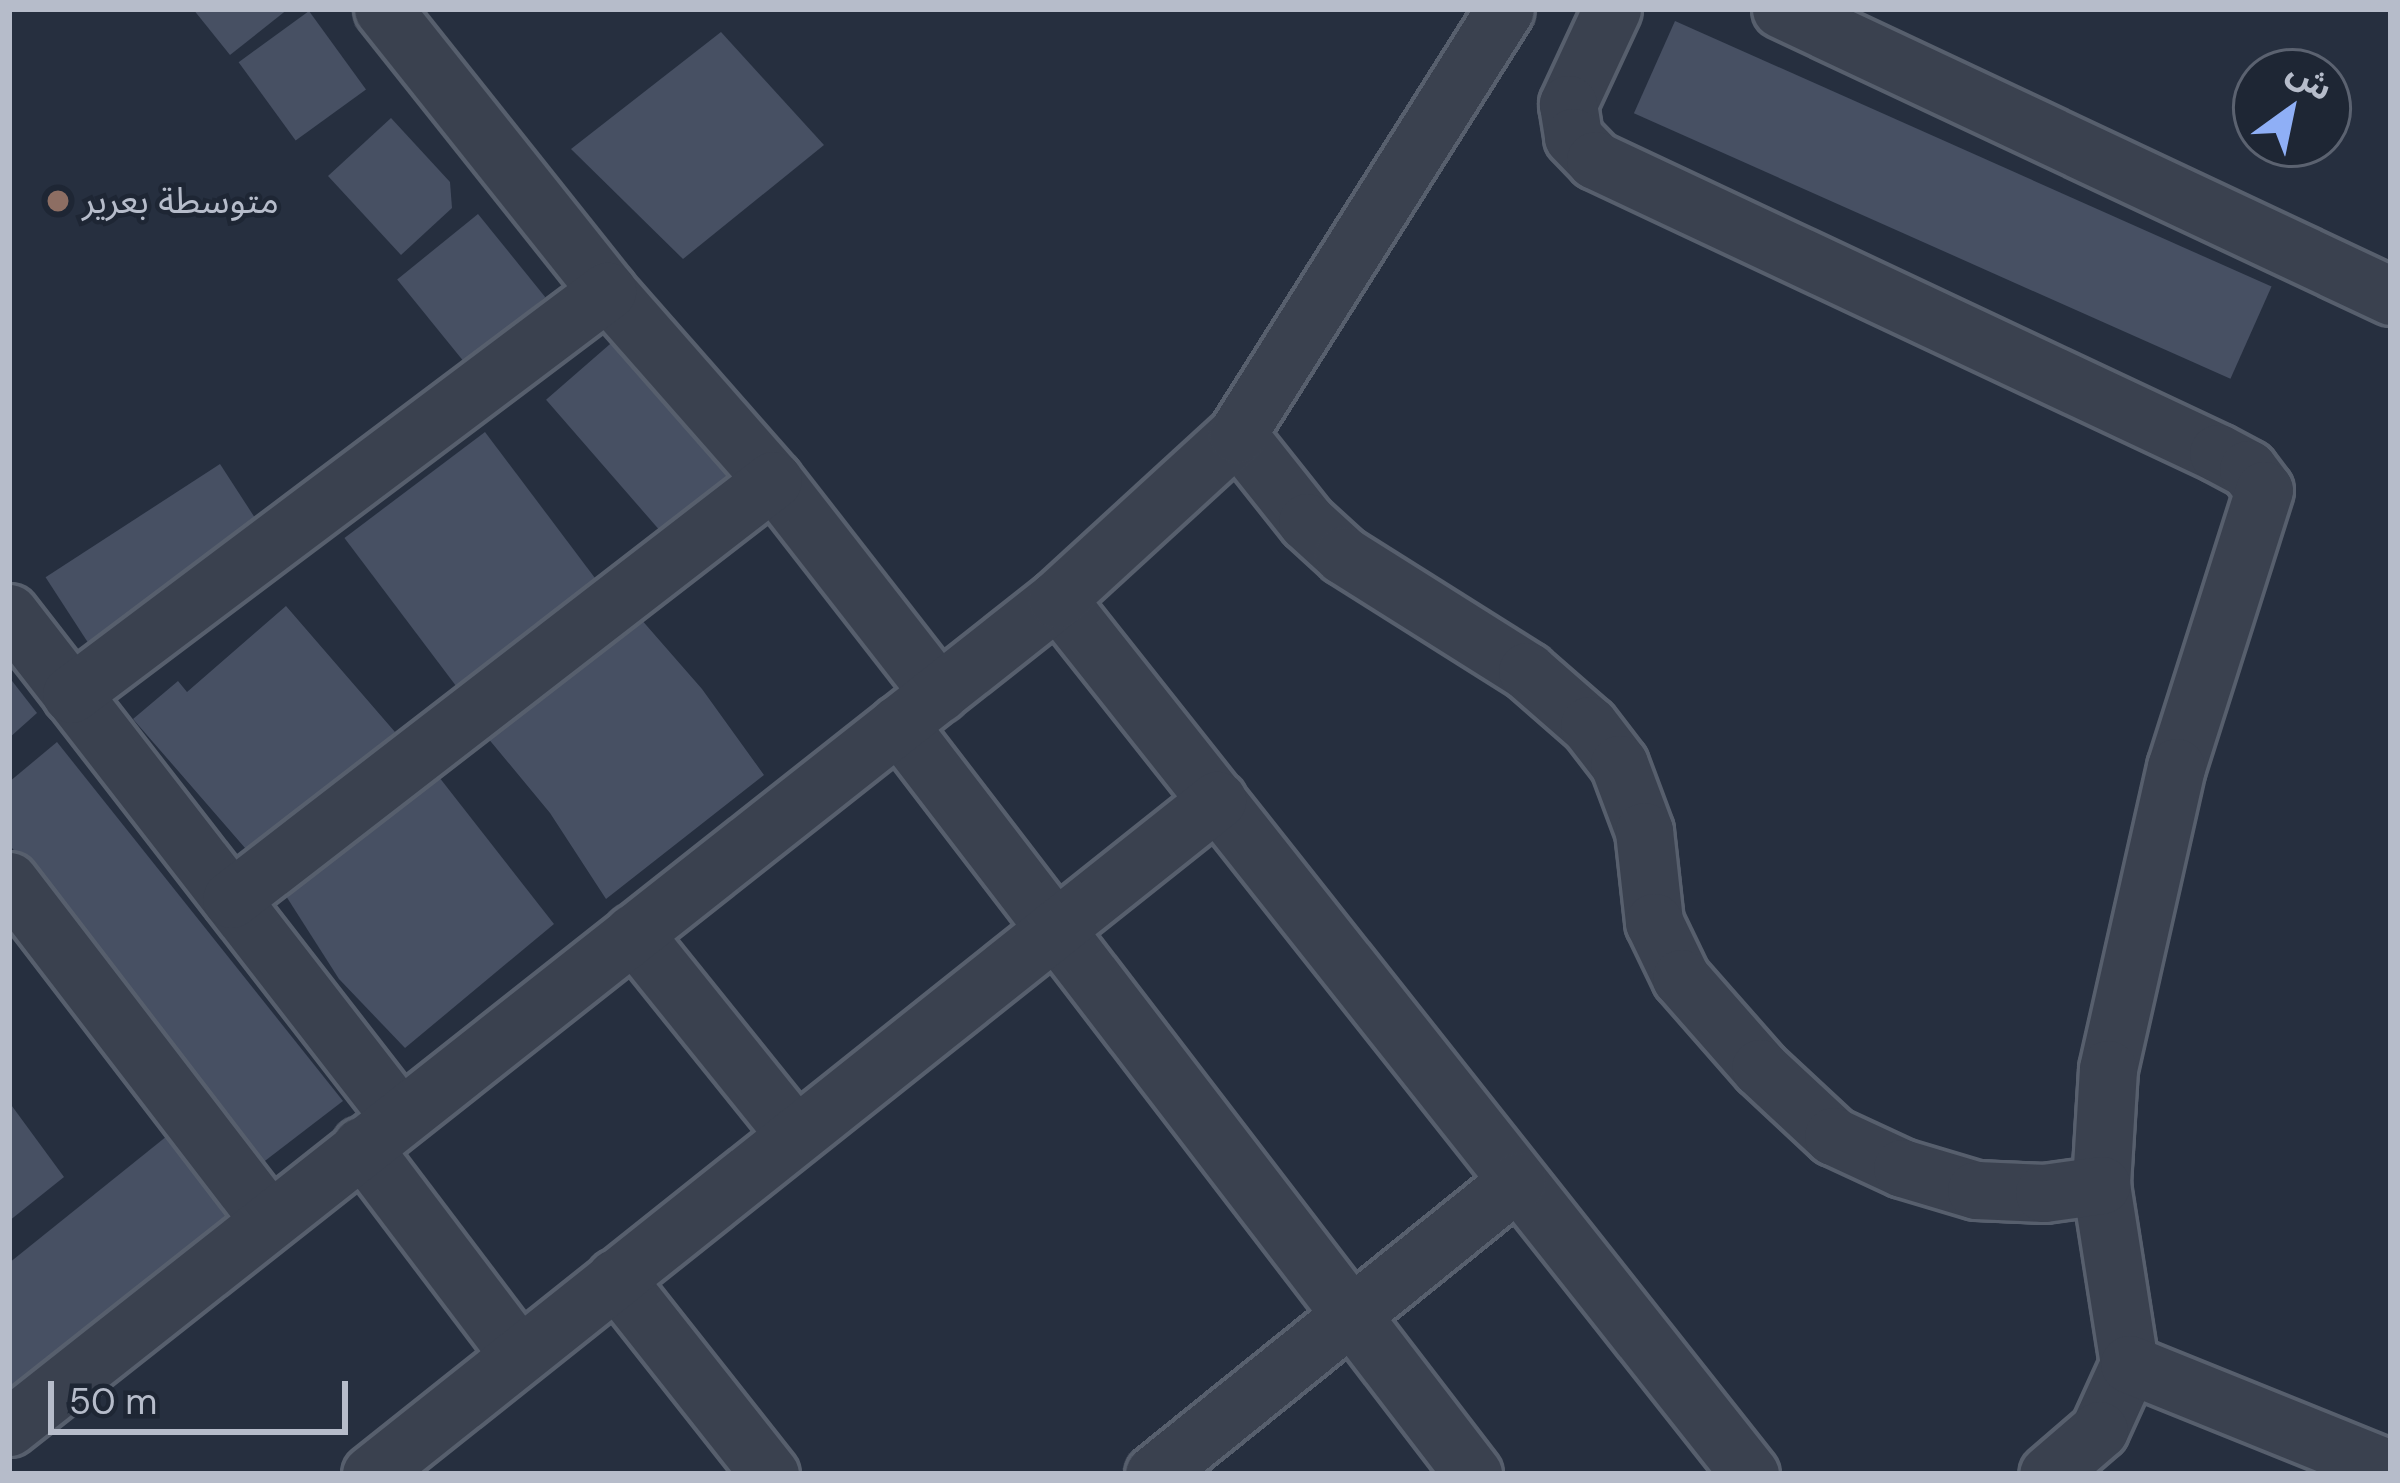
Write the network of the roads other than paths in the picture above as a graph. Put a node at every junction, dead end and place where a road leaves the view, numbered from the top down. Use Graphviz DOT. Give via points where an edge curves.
graph roads {
  1 [pos="383,9"];
  2 [pos="1504,9"];
  3 [pos="1612,9"];
  4 [pos="1780,9"];
  5 [pos="1855,24"];
  6 [pos="607,290"];
  7 [pos="2391,296"];
  8 [pos="1238,434"];
  9 [pos="773,480"];
  10 [pos="1057,599"];
  11 [pos="9,613"];
  12 [pos="71,694"];
  13 [pos="918,709"];
  14 [pos="1217,800"];
  15 [pos="9,881"];
  16 [pos="231,899"];
  17 [pos="1052,927"];
  18 [pos="633,933"];
  19 [pos="380,1131"];
  20 [pos="794,1132"];
  21 [pos="1517,1181"];
  22 [pos="2101,1185"];
  23 [pos="268,1218"];
  24 [pos="615,1277"];
  25 [pos="1349,1314"];
  26 [pos="519,1355"];
  27 [pos="2129,1364"];
  28 [pos="9,1427"];
  29 [pos="2104,1452"];
  30 [pos="1461,1470"];
  31 [pos="2391,1470"];
  32 [pos="371,1474"];
  33 [pos="770,1474"];
  34 [pos="1154,1474"];
  35 [pos="1750,1474"];
  36 [pos="2048,1474"];
  1 -- 6 [label="street"];
  2 -- 8 [label="street"];
  3 -- 22 [label="street" via="1568,104 1573,137 1595,160 2218,453 2248,469 2264,490 2176,767 2126,973 2108,1069"];
  4 -- 5 [label="street"];
  5 -- 7 [label="street"];
  6 -- 9 [label="street"];
  6 -- 12 [label="street"];
  8 -- 10 [label="street"];
  8 -- 22 [label="street" via="1343,555 1527,671 1589,725 1619,764 1645,831 1654,922 1682,978 1833,1136 1976,1190"];
  9 -- 13 [label="street"];
  9 -- 16 [label="street"];
  10 -- 13 [label="street"];
  10 -- 14 [label="street"];
  11 -- 12 [label="street"];
  12 -- 16 [label="street"];
  13 -- 17 [label="street"];
  13 -- 18 [label="street"];
  14 -- 17 [label="street"];
  14 -- 21 [label="street"];
  15 -- 23 [label="street"];
  16 -- 19 [label="street"];
  17 -- 20 [label="street"];
  17 -- 25 [label="street"];
  18 -- 19 [label="street"];
  18 -- 20 [label="street"];
  19 -- 23 [label="street"];
  19 -- 26 [label="street"];
  20 -- 24 [label="street"];
  21 -- 25 [label="street"];
  21 -- 35 [label="street"];
  22 -- 27 [label="street"];
  23 -- 28 [label="street"];
  24 -- 26 [label="street"];
  24 -- 33 [label="street"];
  25 -- 30 [label="street"];
  25 -- 34 [label="street"];
  26 -- 32 [label="street"];
  27 -- 29 [label="street"];
  27 -- 31 [label="street"];
  29 -- 36 [label="street"];
}
